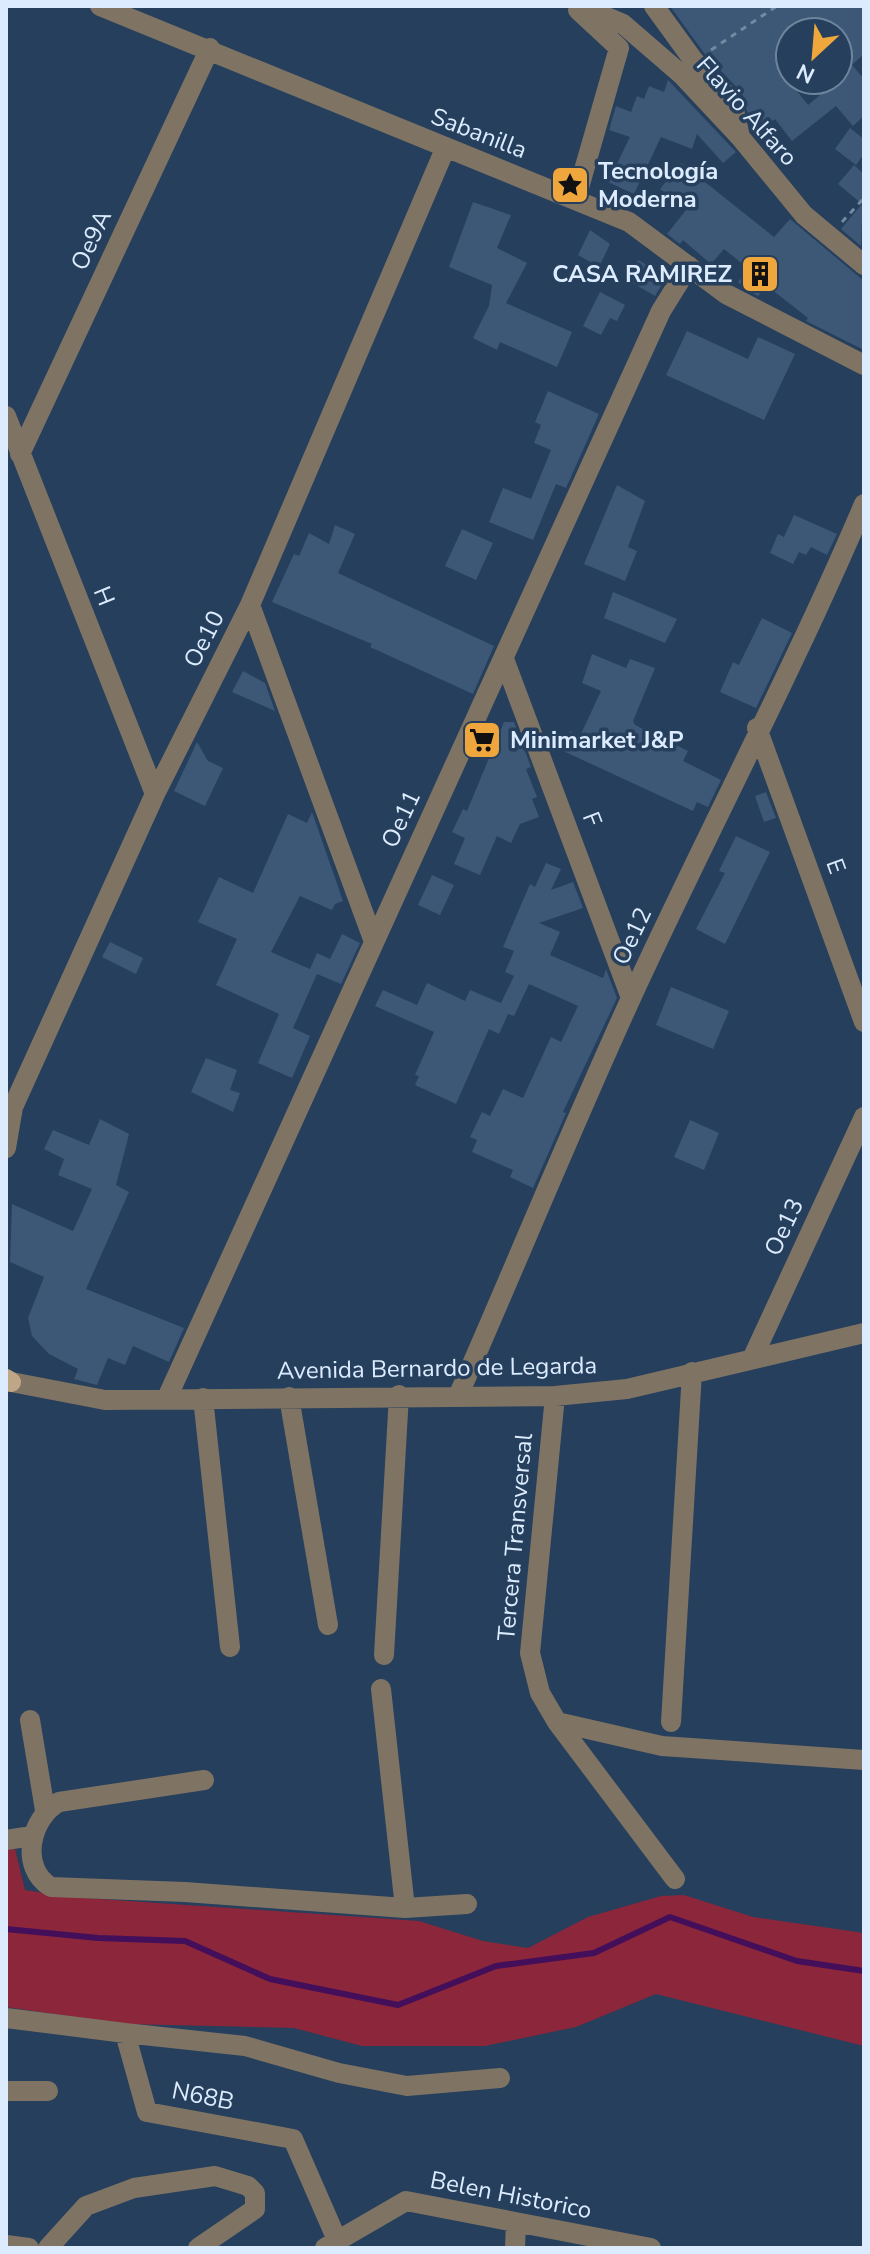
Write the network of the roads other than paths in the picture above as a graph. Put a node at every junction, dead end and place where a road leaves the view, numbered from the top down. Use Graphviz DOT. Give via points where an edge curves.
graph roads {
  1 [pos="100,6"];
  2 [pos="574,6"];
  3 [pos="581,6"];
  4 [pos="654,6"];
  5 [pos="210,48"];
  6 [pos="740,137"];
  7 [pos="445,149"];
  8 [pos="576,198"];
  9 [pos="864,265"];
  10 [pos="689,266"];
  11 [pos="864,365"];
  12 [pos="6,416"];
  13 [pos="20,454"];
  14 [pos="864,504"];
  15 [pos="250,605"];
  16 [pos="504,659"];
  17 [pos="757,728"];
  18 [pos="155,794"];
  19 [pos="373,939"];
  20 [pos="631,998"];
  21 [pos="864,1022"];
  22 [pos="864,1117"];
  23 [pos="6,1148"];
  24 [pos="864,1333"];
  25 [pos="752,1359"];
  26 [pos="692,1372"];
  27 [pos="7,1381"];
  28 [pos="459,1394"];
  29 [pos="399,1395"];
  30 [pos="555,1396"];
  31 [pos="289,1397"];
  32 [pos="167,1398"];
  33 [pos="203,1398"];
  34 [pos="328,1625"];
  35 [pos="230,1647"];
  36 [pos="384,1655"];
  37 [pos="381,1689"];
  38 [pos="30,1720"];
  39 [pos="557,1722"];
  40 [pos="671,1722"];
  41 [pos="864,1760"];
  42 [pos="204,1780"];
  43 [pos="45,1810"];
  44 [pos="32,1836"];
  45 [pos="6,1840"];
  46 [pos="675,1879"];
  47 [pos="467,1904"];
  48 [pos="405,1908"];
  49 [pos="6,2018"];
  50 [pos="125,2033"];
  51 [pos="500,2078"];
  52 [pos="6,2091"];
  53 [pos="48,2091"];
  54 [pos="516,2222"];
  55 [pos="331,2244"];
  56 [pos="6,2245"];
  57 [pos="29,2248"];
  58 [pos="48,2248"];
  59 [pos="198,2248"];
  60 [pos="515,2248"];
  61 [pos="651,2248"];
  1 -- 5 [label="street, Sabanilla"];
  2 -- 8 [label="street" via="619,48"];
  3 -- 6 [label="street, Flavio Alfaro" via="623,24 682,75"];
  4 -- 6 [label="street" via="732,101"];
  5 -- 7 [label="street, Sabanilla"];
  5 -- 13 [label="street, Oe9A"];
  6 -- 9 [label="street, Flavio Alfaro" via="804,215"];
  7 -- 8 [label="street, Sabanilla"];
  7 -- 15 [label="street, Oe10"];
  8 -- 10 [label="street, Sabanilla" via="629,222"];
  10 -- 11 [label="street, Sabanilla" via="726,294"];
  10 -- 16 [label="street, Oe11" via="661,311"];
  12 -- 13 [label="street, H"];
  13 -- 18 [label="street, H"];
  14 -- 17 [label="street, Oe12"];
  15 -- 18 [label="street, Oe10"];
  15 -- 19 [label="street"];
  16 -- 19 [label="street, Oe11"];
  16 -- 20 [label="street, F"];
  17 -- 20 [label="street, Oe12"];
  17 -- 21 [label="street, E"];
  18 -- 23 [label="street, Oe10" via="13,1107"];
  19 -- 32 [label="street, Oe11"];
  20 -- 28 [label="street, Oe12"];
  22 -- 25 [label="street, Oe13"];
  24 -- 25 [label="street, Avenida Bernardo de Legarda"];
  25 -- 26 [label="street, Avenida Bernardo de Legarda"];
  26 -- 30 [label="street, Avenida Bernardo de Legarda" via="627,1389"];
  26 -- 40 [label="street"];
  27 -- 32 [label="street, Avenida Bernardo de Legarda" via="105,1400"];
  28 -- 29 [label="street, Avenida Bernardo de Legarda"];
  28 -- 30 [label="street, Avenida Bernardo de Legarda"];
  29 -- 31 [label="street, Avenida Bernardo de Legarda"];
  29 -- 36 [label="street"];
  30 -- 39 [label="street, Tercera Transversal" via="530,1653 540,1693"];
  31 -- 33 [label="street, Avenida Bernardo de Legarda"];
  31 -- 34 [label="street"];
  32 -- 33 [label="street, Avenida Bernardo de Legarda"];
  33 -- 35 [label="street"];
  37 -- 48 [label="street"];
  38 -- 43 [label="street"];
  39 -- 41 [label="street" via="662,1746"];
  39 -- 46 [label="street, Tercera Transversal"];
  42 -- 43 [label="street" via="59,1802"];
  43 -- 44 [label="street"];
  44 -- 45 [label="street"];
  44 -- 48 [label="street" via="34,1869 51,1887"];
  47 -- 48 [label="street"];
  49 -- 50 [label="street"];
  50 -- 51 [label="street" via="245,2046 407,2086"];
  50 -- 55 [label="street, N68B" via="147,2112 293,2139"];
  52 -- 53 [label="street"];
  54 -- 55 [label="street, Belen Historico" via="406,2201"];
  54 -- 60 [label="street"];
  54 -- 61 [label="street, Belen Historico"];
  56 -- 57 [label="street"];
  58 -- 59 [label="street" via="86,2206 134,2188 215,2176 248,2186 255,2193 255,2209"];
}
